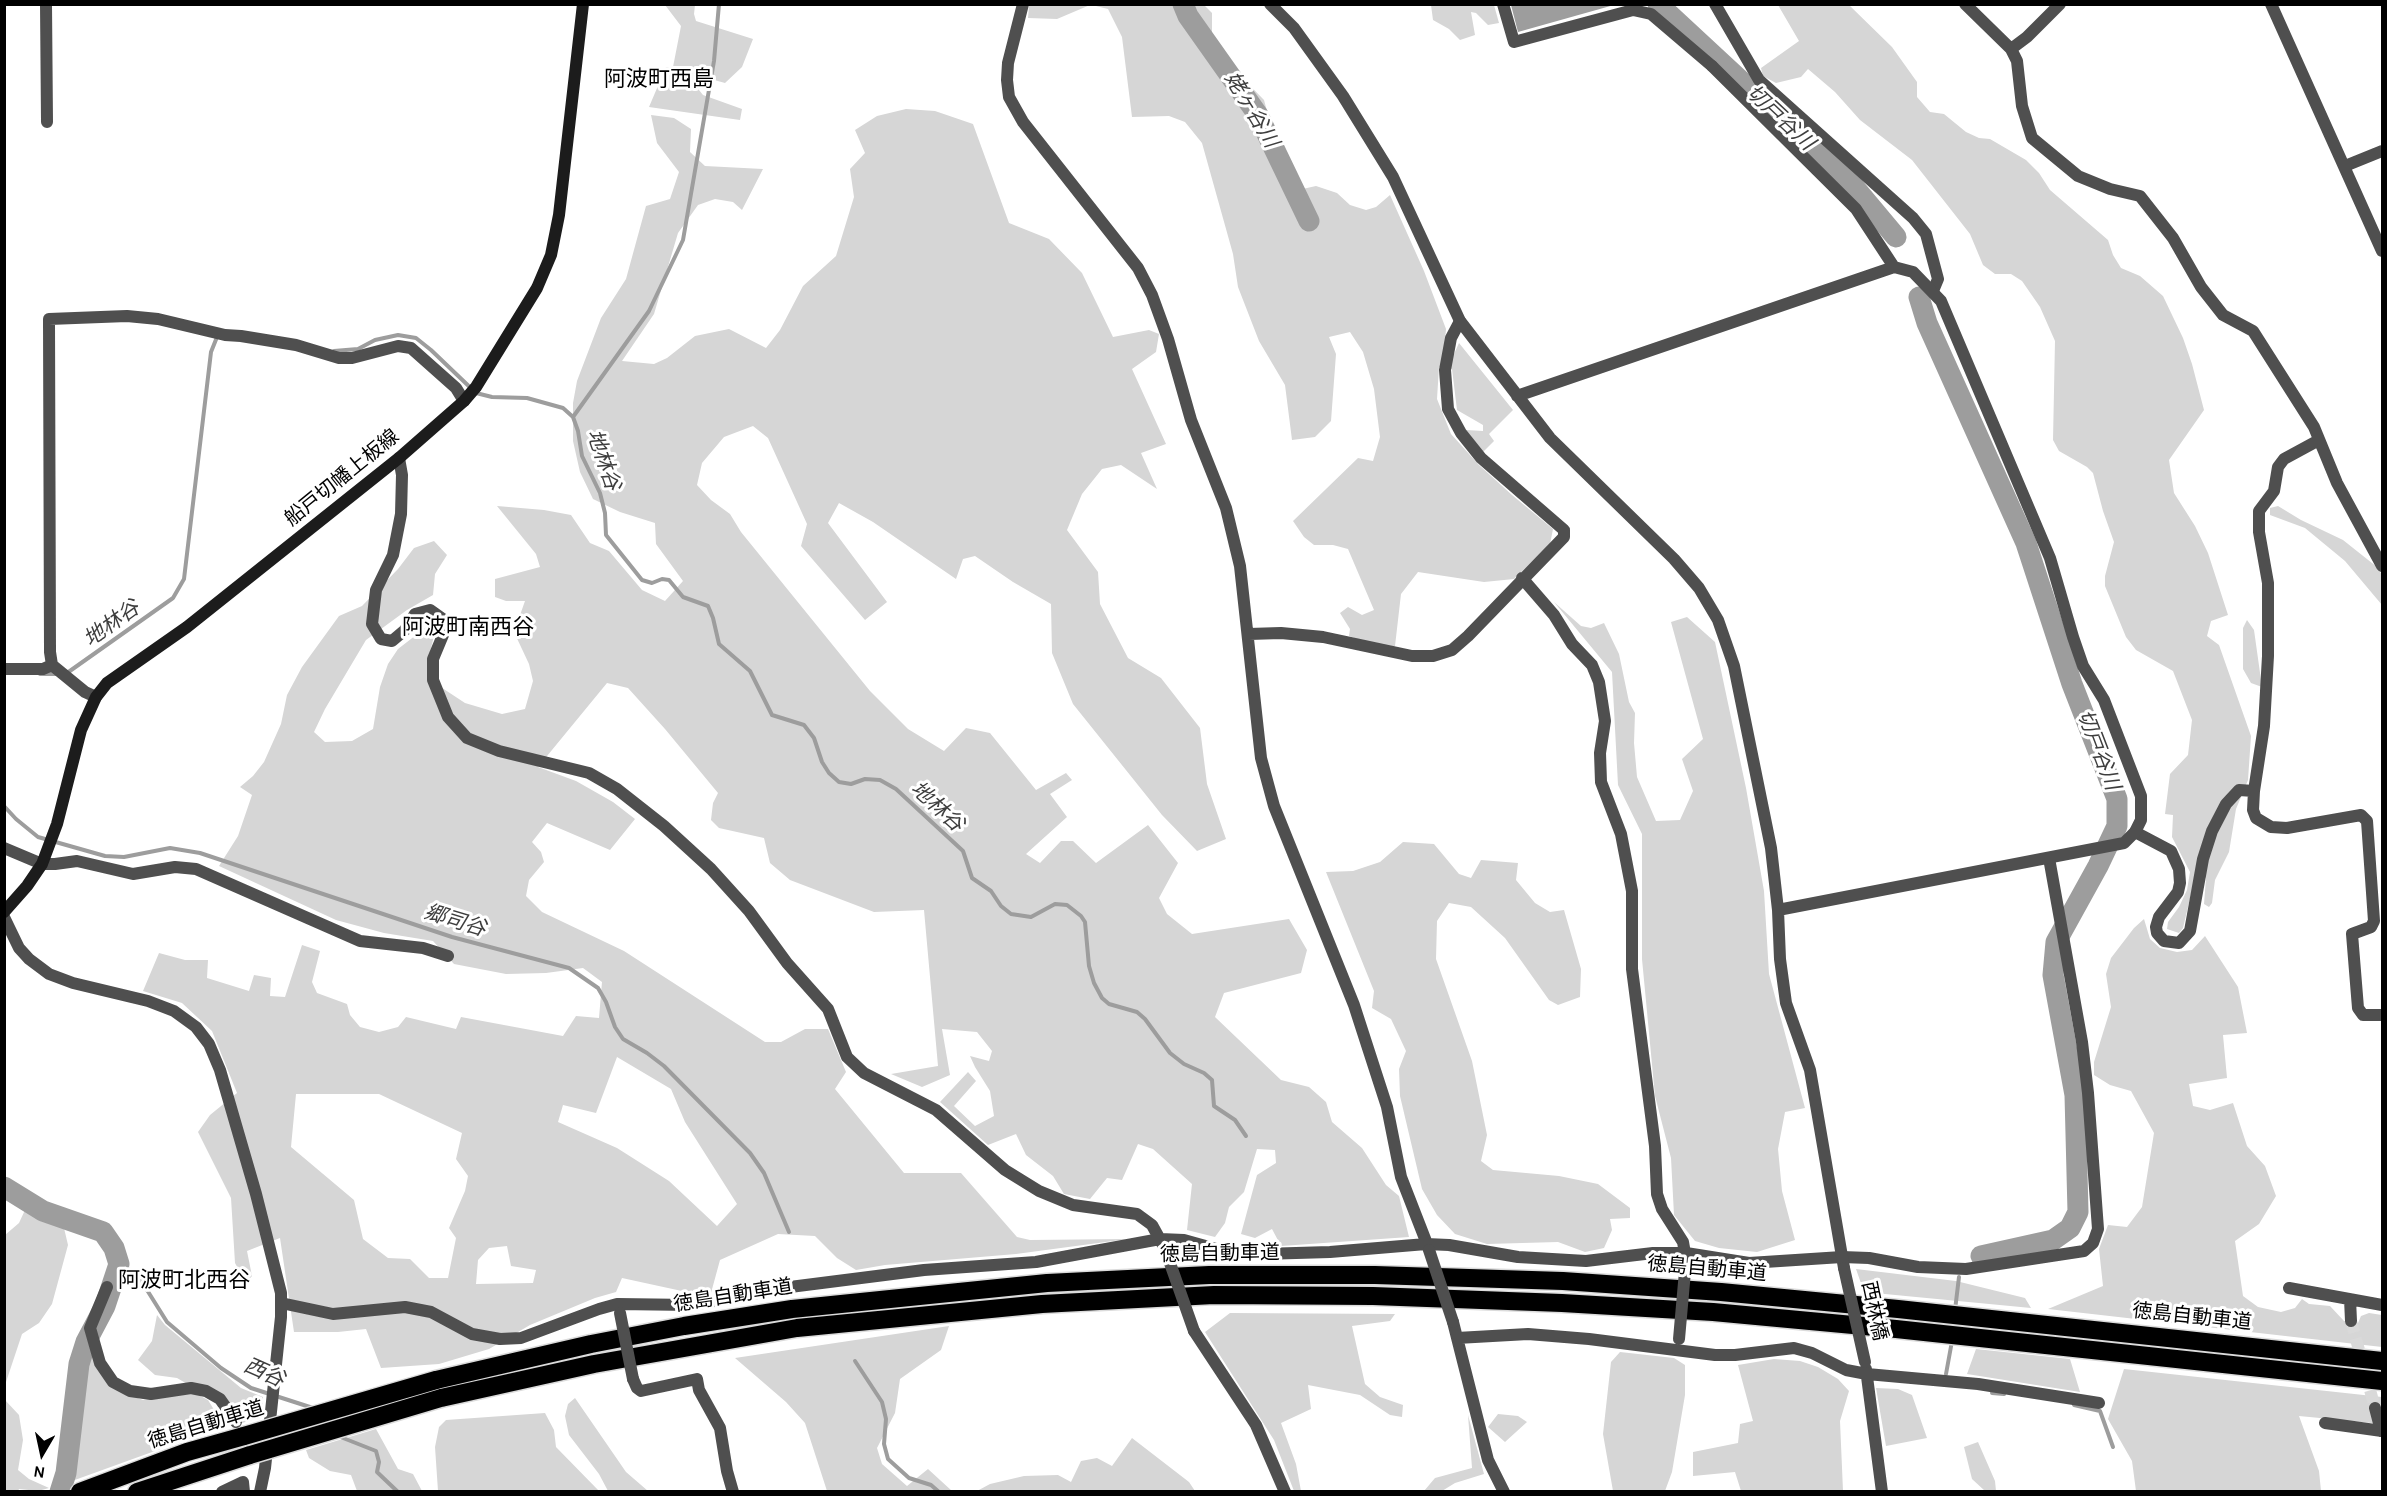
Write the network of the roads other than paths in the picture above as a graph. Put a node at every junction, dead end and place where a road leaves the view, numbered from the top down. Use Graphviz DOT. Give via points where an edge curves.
graph roads {
  1 [pos="46,4"];
  2 [pos="583,4"];
  3 [pos="1023,4"];
  4 [pos="1270,4"];
  5 [pos="1503,4"];
  6 [pos="1715,4"];
  7 [pos="1965,4"];
  8 [pos="2060,4"];
  9 [pos="2271,4"];
  10 [pos="2011,49"];
  11 [pos="47,122"];
  12 [pos="2382,151"];
  13 [pos="2345,166"];
  14 [pos="2382,251"];
  15 [pos="1894,267"];
  16 [pos="1934,291"];
  17 [pos="1460,321"];
  18 [pos="470,395"];
  19 [pos="1517,396"];
  20 [pos="2319,440"];
  21 [pos="399,458"];
  22 [pos="2382,566"];
  23 [pos="1522,578"];
  24 [pos="1249,634"];
  25 [pos="52,665"];
  26 [pos="4,669"];
  27 [pos="96,697"];
  28 [pos="2254,791"];
  29 [pos="2135,832"];
  30 [pos="4,848"];
  31 [pos="2049,858"];
  32 [pos="42,864"];
  33 [pos="1778,910"];
  34 [pos="4,915"];
  35 [pos="448,956"];
  36 [pos="2382,1015"];
  37 [pos="1163,1244"];
  38 [pos="1428,1247"];
  39 [pos="1686,1257"];
  40 [pos="1843,1262"];
  41 [pos="107,1287"];
  42 [pos="2289,1288"];
  43 [pos="2350,1299"];
  44 [pos="281,1303"];
  45 [pos="2382,1305"];
  46 [pos="619,1309"];
  47 [pos="2351,1321"];
  48 [pos="1457,1338"];
  49 [pos="1679,1344"];
  50 [pos="2382,1361"];
  51 [pos="1866,1368"];
  52 [pos="2382,1382"];
  53 [pos="438,1389"];
  54 [pos="2099,1403"];
  55 [pos="2375,1408"];
  56 [pos="2325,1423"];
  57 [pos="240,1429"];
  58 [pos="2382,1431"];
  59 [pos="80,1491"];
  60 [pos="138,1491"];
  61 [pos="222,1491"];
  62 [pos="244,1491"];
  63 [pos="260,1491"];
  64 [pos="733,1491"];
  65 [pos="1285,1491"];
  66 [pos="1504,1491"];
  67 [pos="1882,1491"];
  1 -- 11 [label="street"];
  2 -- 18 [label="main road, 船戸切幡上板線" via="551,255 537,288"];
  3 -- 24 [label="street" via="1008,63 1009,97 1023,122 1138,268 1152,295 1191,420 1226,508 1240,566"];
  4 -- 17 [label="street, 西林橋" via="1294,28 1337,88 1393,177"];
  5 -- 15 [label="street" via="1514,42 1633,10 1651,14 1712,66 1856,209"];
  6 -- 16 [label="street" via="1759,80 1926,234 1938,279"];
  7 -- 10 [label="street"];
  8 -- 10 [label="street"];
  9 -- 13 [label="street"];
  10 -- 20 [label="street" via="2017,61 2022,106 2032,138 2078,176 2140,196 2173,238 2201,287 2223,315 2253,330"];
  12 -- 13 [label="street"];
  13 -- 14 [label="street"];
  15 -- 16 [label="street" via="1913,272"];
  15 -- 19 [label="street"];
  16 -- 29 [label="street" via="2050,558 2083,666 2104,700 2141,796 2142,820"];
  17 -- 19 [label="street, 西林橋"];
  17 -- 23 [label="street" via="1451,339 1445,370 1449,409 1461,433 1481,458 1564,530 1564,537"];
  18 -- 21 [label="main road, 船戸切幡上板線"];
  18 -- 25 [label="street" via="456,388 411,348 398,346 339,358 296,345 218,334 158,319 49,318"];
  19 -- 33 [label="street, 西林橋" via="1550,438 1674,559 1699,588 1718,620 1734,666 1771,848"];
  20 -- 22 [label="street" via="2337,483"];
  20 -- 28 [label="street" via="2284,459 2278,467 2274,491 2259,511 2268,583 2268,656 2264,726"];
  21 -- 27 [label="main road, 船戸切幡上板線" via="187,627 106,682"];
  21 -- 37 [label="street" via="401,514 393,555 376,590 372,624 381,639 392,640 405,630 415,614 430,610 444,620 433,659 434,680 448,717 467,738 499,751 589,773 617,789 703,862 749,911 787,963 828,1009 847,1057 864,1073 936,1110 1005,1170 1039,1191 1073,1205 1137,1214 1152,1225"];
  23 -- 24 [label="street" via="1452,650 1432,656 1383,651 1323,637"];
  23 -- 39 [label="street" via="1554,615 1572,645 1592,665 1599,682 1605,721 1601,782 1621,834 1632,891 1632,969 1655,1146 1657,1194 1683,1242"];
  24 -- 38 [label="street" via="1261,758 1274,806 1354,1005 1387,1107 1401,1177"];
  25 -- 26 [label="street" via="43,669"];
  25 -- 27 [label="street" via="84,692"];
  27 -- 32 [label="main road, 船戸切幡上板線" via="81,730"];
  28 -- 29 [label="street" via="2240,790 2226,804 2212,831 2190,931 2179,943 2164,941 2156,927 2178,892 2179,869 2171,851"];
  28 -- 36 [label="street" via="2256,818 2271,827 2287,828 2361,815 2367,821 2374,921 2372,927 2352,934 2358,1008 2363,1015"];
  29 -- 31 [label="street" via="2124,843"];
  30 -- 32 [label="street"];
  31 -- 33 [label="street"];
  31 -- 40 [label="street" via="2088,1093 2098,1229 2093,1243 2084,1251 1966,1269 1918,1267 1869,1258"];
  32 -- 34 [label="main road, 船戸切幡上板線"];
  32 -- 35 [label="street" via="77,861 133,874 176,867 196,869 360,941 423,948"];
  33 -- 40 [label="street, 西林橋" via="1786,1003 1810,1070"];
  34 -- 44 [label="street" via="29,960 50,974 174,1011 196,1027 209,1044 256,1194"];
  37 -- 38 [label="street" via="1185,1240 1227,1252 1262,1254"];
  37 -- 46 [label="street" via="1036,1262 913,1271 692,1305"];
  37 -- 65 [label="street, bridge" via="1194,1331 1256,1425"];
  38 -- 39 [label="street" via="1586,1261 1653,1253"];
  38 -- 48 [label="street, bridge"];
  39 -- 40 [label="street" via="1749,1263"];
  39 -- 49 [label="street, bridge"];
  40 -- 51 [label="street, 西林橋, bridge"];
  41 -- 57 [label="street" via="91,1333 100,1362 113,1383 151,1394 191,1388 206,1391 220,1399"];
  42 -- 43 [label="street"];
  43 -- 45 [label="street"];
  43 -- 47 [label="street"];
  44 -- 46 [label="street" via="333,1314 405,1307 431,1312 472,1334 500,1339 521,1338 599,1309"];
  44 -- 63 [label="street"];
  46 -- 64 [label="street, bridge" via="637,1388 641,1391 697,1379 720,1428"];
  48 -- 49 [label="street" via="1528,1334"];
  48 -- 66 [label="street" via="1488,1460"];
  49 -- 51 [label="street" via="1715,1355 1794,1348 1846,1370"];
  50 -- 53 [label="highway, 徳島自動車道" via="1898,1308 1699,1291 1539,1280 1209,1275 1047,1283 792,1309 591,1344"];
  51 -- 54 [label="street"];
  51 -- 67 [label="street, 西林橋"];
  52 -- 53 [label="highway, 徳島自動車道" via="1713,1312 1373,1296 1214,1295 1042,1304 797,1328"];
  53 -- 57 [label="highway, 徳島自動車道, bridge"];
  53 -- 60 [label="highway, 徳島自動車道, bridge"];
  55 -- 58 [label="street"];
  56 -- 58 [label="street"];
  57 -- 59 [label="highway, 徳島自動車道"];
  61 -- 62 [label="street" via="243,1482"];
}
